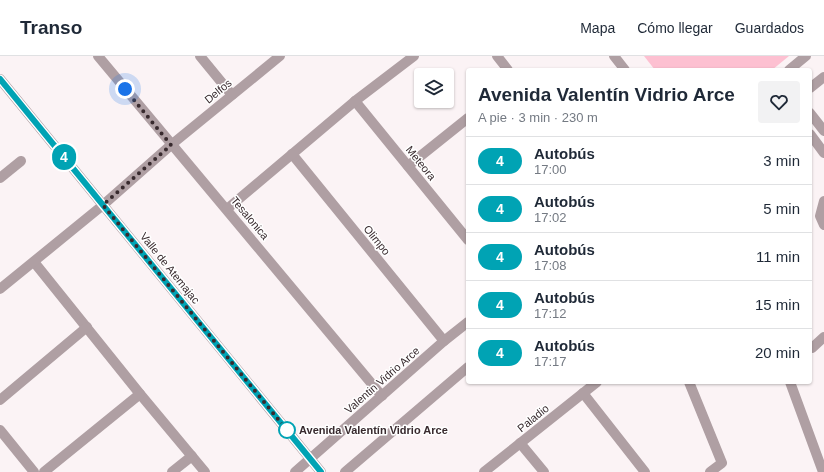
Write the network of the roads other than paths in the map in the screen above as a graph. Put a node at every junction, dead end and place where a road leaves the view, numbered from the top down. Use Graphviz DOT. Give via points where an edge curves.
graph roads {
  1 [pos="98,56"];
  2 [pos="200,56"];
  3 [pos="280,56"];
  4 [pos="414,56"];
  5 [pos="497,56"];
  6 [pos="614,56"];
  7 [pos="806,56"];
  8 [pos="506,68"];
  9 [pos="623,68"];
  10 [pos="791,68"];
  11 [pos="824,77"];
  12 [pos="0,79"];
  13 [pos="812,86"];
  14 [pos="232,95"];
  15 [pos="356,101"];
  16 [pos="812,116"];
  17 [pos="466,120"];
  18 [pos="824,131"];
  19 [pos="812,137"];
  20 [pos="171,145"];
  21 [pos="824,153"];
  22 [pos="292,154"];
  23 [pos="21,161"];
  24 [pos="408,166"];
  25 [pos="0,178"];
  26 [pos="824,201"];
  27 [pos="103,205"];
  28 [pos="226,208"];
  29 [pos="824,225"];
  30 [pos="466,234"];
  31 [pos="34,262"];
  32 [pos="0,289"];
  33 [pos="466,324"];
  34 [pos="87,327"];
  35 [pos="824,337"];
  36 [pos="444,341"];
  37 [pos="812,348"];
  38 [pos="466,369"];
  39 [pos="594,384"];
  40 [pos="690,384"];
  41 [pos="791,384"];
  42 [pos="583,393"];
  43 [pos="140,394"];
  44 [pos="382,396"];
  45 [pos="0,400"];
  46 [pos="0,430"];
  47 [pos="520,444"];
  48 [pos="192,456"];
  49 [pos="311,459"];
  50 [pos="723,467"];
  51 [pos="34,472"];
  52 [pos="44,472"];
  53 [pos="172,472"];
  54 [pos="206,472"];
  55 [pos="295,472"];
  56 [pos="321,472"];
  57 [pos="345,472"];
  58 [pos="484,472"];
  59 [pos="544,472"];
  60 [pos="645,472"];
  61 [pos="710,472"];
  62 [pos="823,472"];
  1 -- 20 [label="street, Tesalonica"];
  2 -- 14 [label="street"];
  3 -- 14 [label="street, Delfos"];
  4 -- 15 [label="street"];
  5 -- 8 [label="street"];
  6 -- 9 [label="street"];
  7 -- 10 [label="street"];
  11 -- 13 [label="street"];
  12 -- 27 [label="street, Valle de Atemajac"];
  14 -- 20 [label="street, Delfos"];
  15 -- 22 [label="street"];
  15 -- 24 [label="street, Meteora"];
  16 -- 18 [label="street"];
  17 -- 24 [label="street"];
  19 -- 21 [label="street"];
  20 -- 27 [label="street, Delfos"];
  20 -- 28 [label="street, Tesalonica"];
  22 -- 28 [label="street"];
  22 -- 36 [label="street, Olimpo"];
  23 -- 25 [label="street"];
  24 -- 30 [label="street, Meteora"];
  26 -- 29 [label="street" via="820,216"];
  27 -- 31 [label="street, Delfos"];
  27 -- 49 [label="street, Valle de Atemajac"];
  28 -- 44 [label="street, Tesalonica"];
  31 -- 32 [label="street, Delfos"];
  31 -- 34 [label="street"];
  33 -- 36 [label="street, Valentin Vidrio Arce"];
  34 -- 43 [label="street"];
  34 -- 45 [label="street"];
  35 -- 37 [label="street"];
  36 -- 44 [label="street, Valentin Vidrio Arce"];
  38 -- 57 [label="street"];
  39 -- 42 [label="street, Paladio"];
  40 -- 50 [label="street"];
  41 -- 62 [label="street"];
  42 -- 47 [label="street, Paladio"];
  42 -- 60 [label="street"];
  43 -- 48 [label="street"];
  43 -- 52 [label="street"];
  44 -- 49 [label="street, Valentin Vidrio Arce"];
  46 -- 51 [label="street"];
  47 -- 58 [label="street, Paladio"];
  47 -- 59 [label="street"];
  48 -- 53 [label="street"];
  48 -- 54 [label="street"];
  49 -- 55 [label="street, Valentin Vidrio Arce"];
  49 -- 56 [label="street, Valle de Atemajac"];
  50 -- 61 [label="street"];
}
